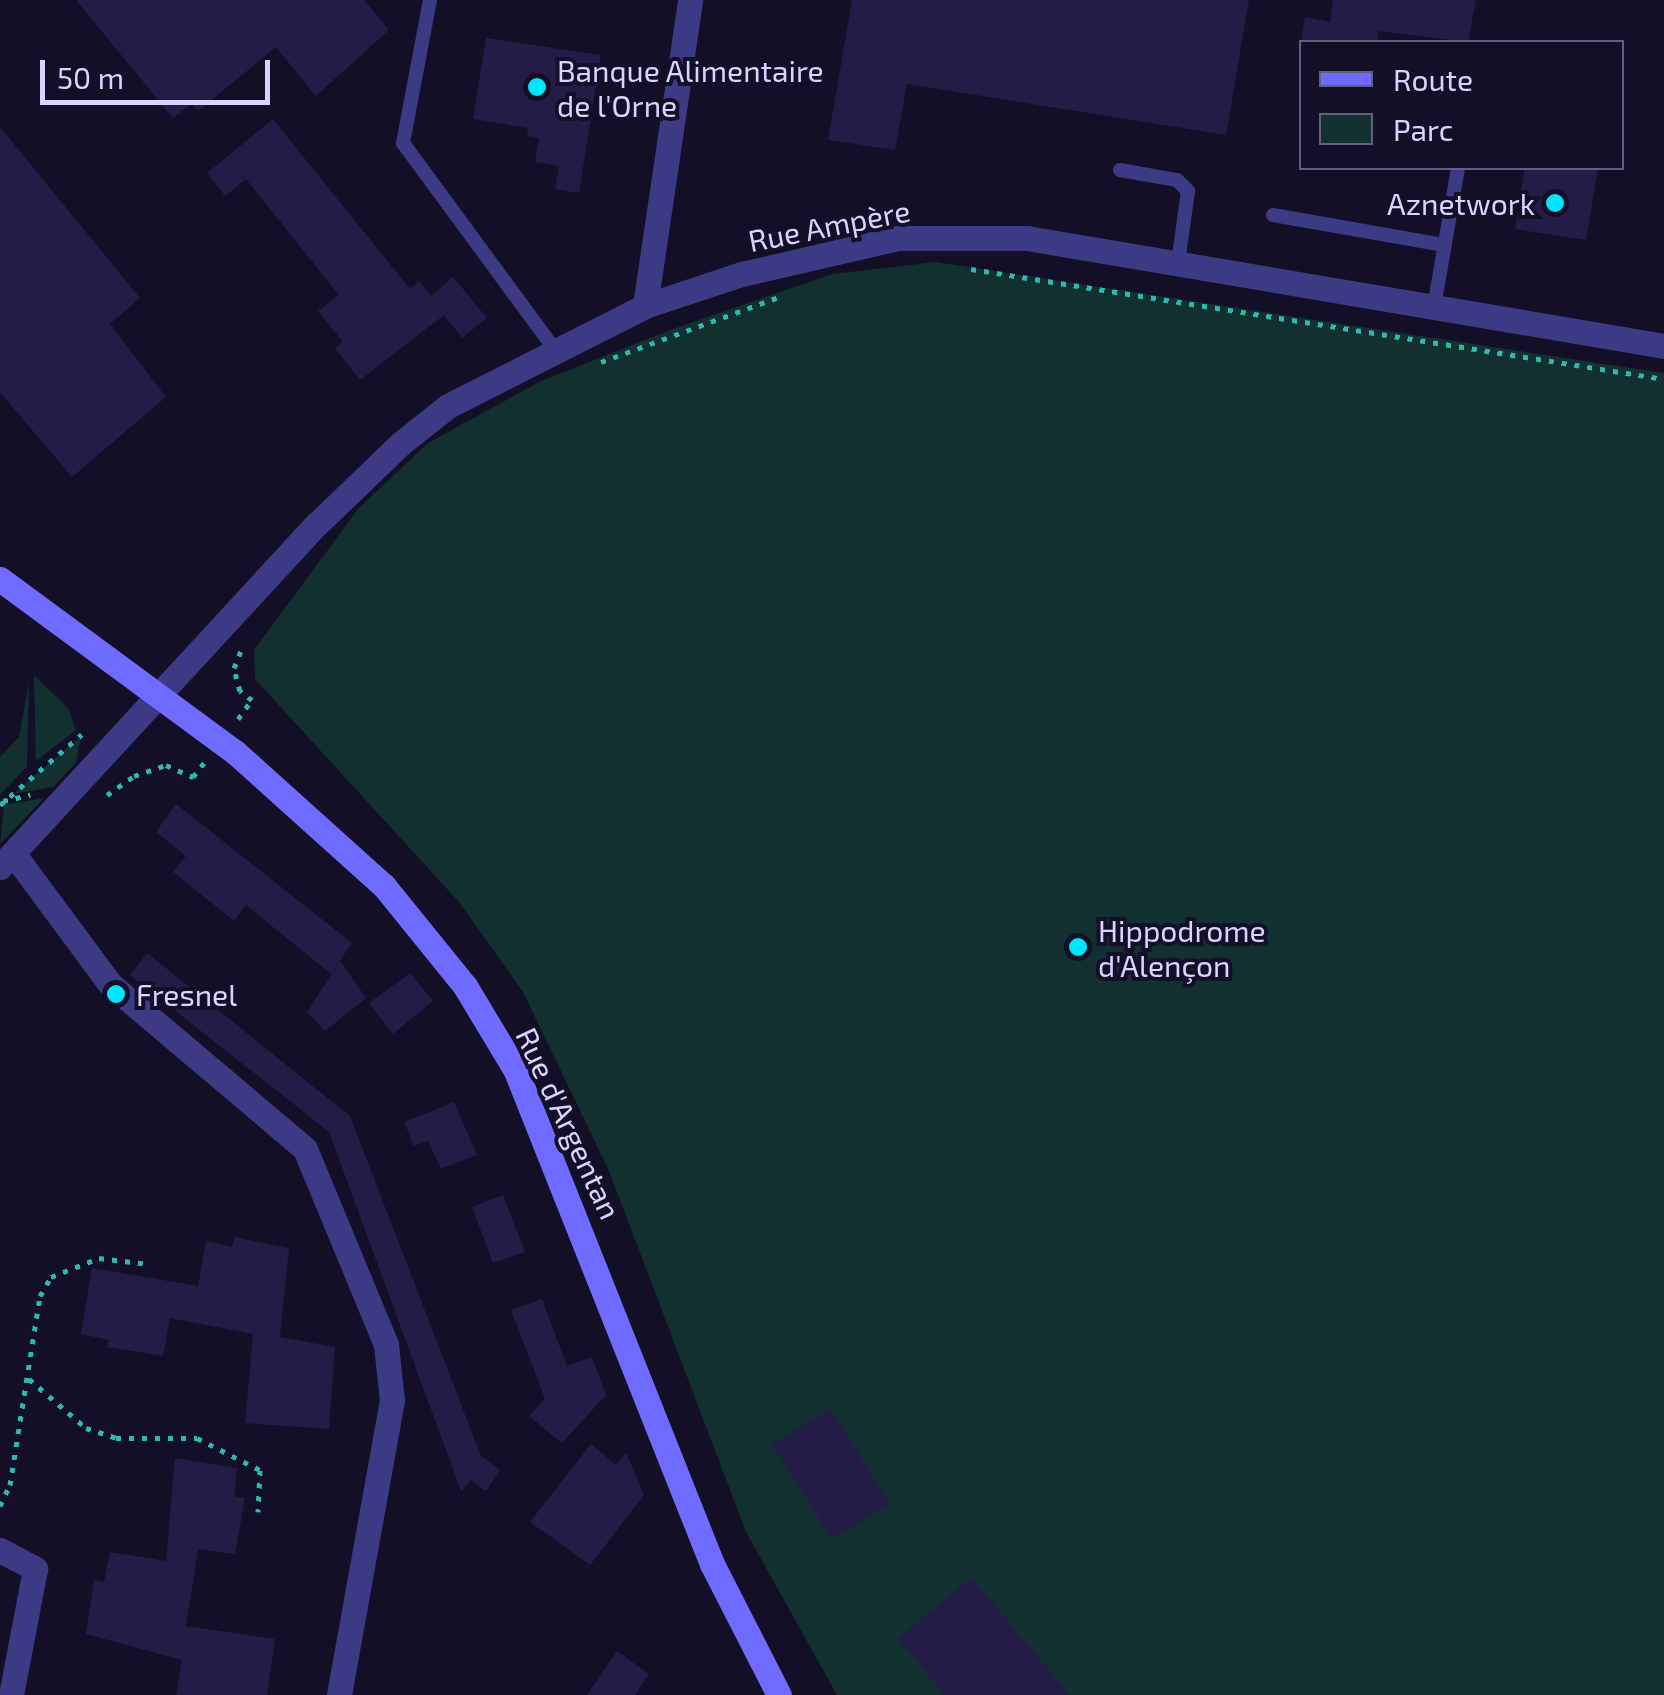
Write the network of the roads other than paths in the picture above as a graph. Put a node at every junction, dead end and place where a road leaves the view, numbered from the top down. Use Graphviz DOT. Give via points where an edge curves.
graph roads {
  1 [pos="430,0"];
  2 [pos="690,0"];
  3 [pos="1120,170"];
  4 [pos="1458,170"];
  5 [pos="1273,216"];
  6 [pos="1444,245"];
  7 [pos="1178,264"];
  8 [pos="645,306"];
  9 [pos="1434,307"];
  10 [pos="1664,346"];
  11 [pos="556,351"];
  12 [pos="0,579"];
  13 [pos="160,694"];
  14 [pos="7,860"];
  15 [pos="0,1550"];
  16 [pos="11,1695"];
  17 [pos="339,1695"];
  18 [pos="779,1695"];
  1 -- 11 [label="lane" via="403,143"];
  2 -- 8 [label="street"];
  3 -- 7 [label="lane" via="1176,180 1188,191"];
  4 -- 6 [label="lane"];
  5 -- 6 [label="lane"];
  6 -- 9 [label="lane"];
  7 -- 8 [label="street, Rue Ampère" via="1027,238 898,238 742,274"];
  7 -- 9 [label="street, Rue Ampère"];
  8 -- 11 [label="street, Rue Ampère"];
  9 -- 10 [label="street, Rue Ampère"];
  11 -- 13 [label="street, Rue Ampère" via="448,406 400,444"];
  12 -- 13 [label="main road, Rue d'Argentan"];
  13 -- 14 [label="street, Rue Ampère"];
  13 -- 18 [label="main road, Rue d'Argentan" via="384,886 466,986 516,1071 712,1564"];
  14 -- 17 [label="street" via="110,984 304,1149 386,1345 392,1400"];
  15 -- 16 [label="street" via="36,1568"];
}
